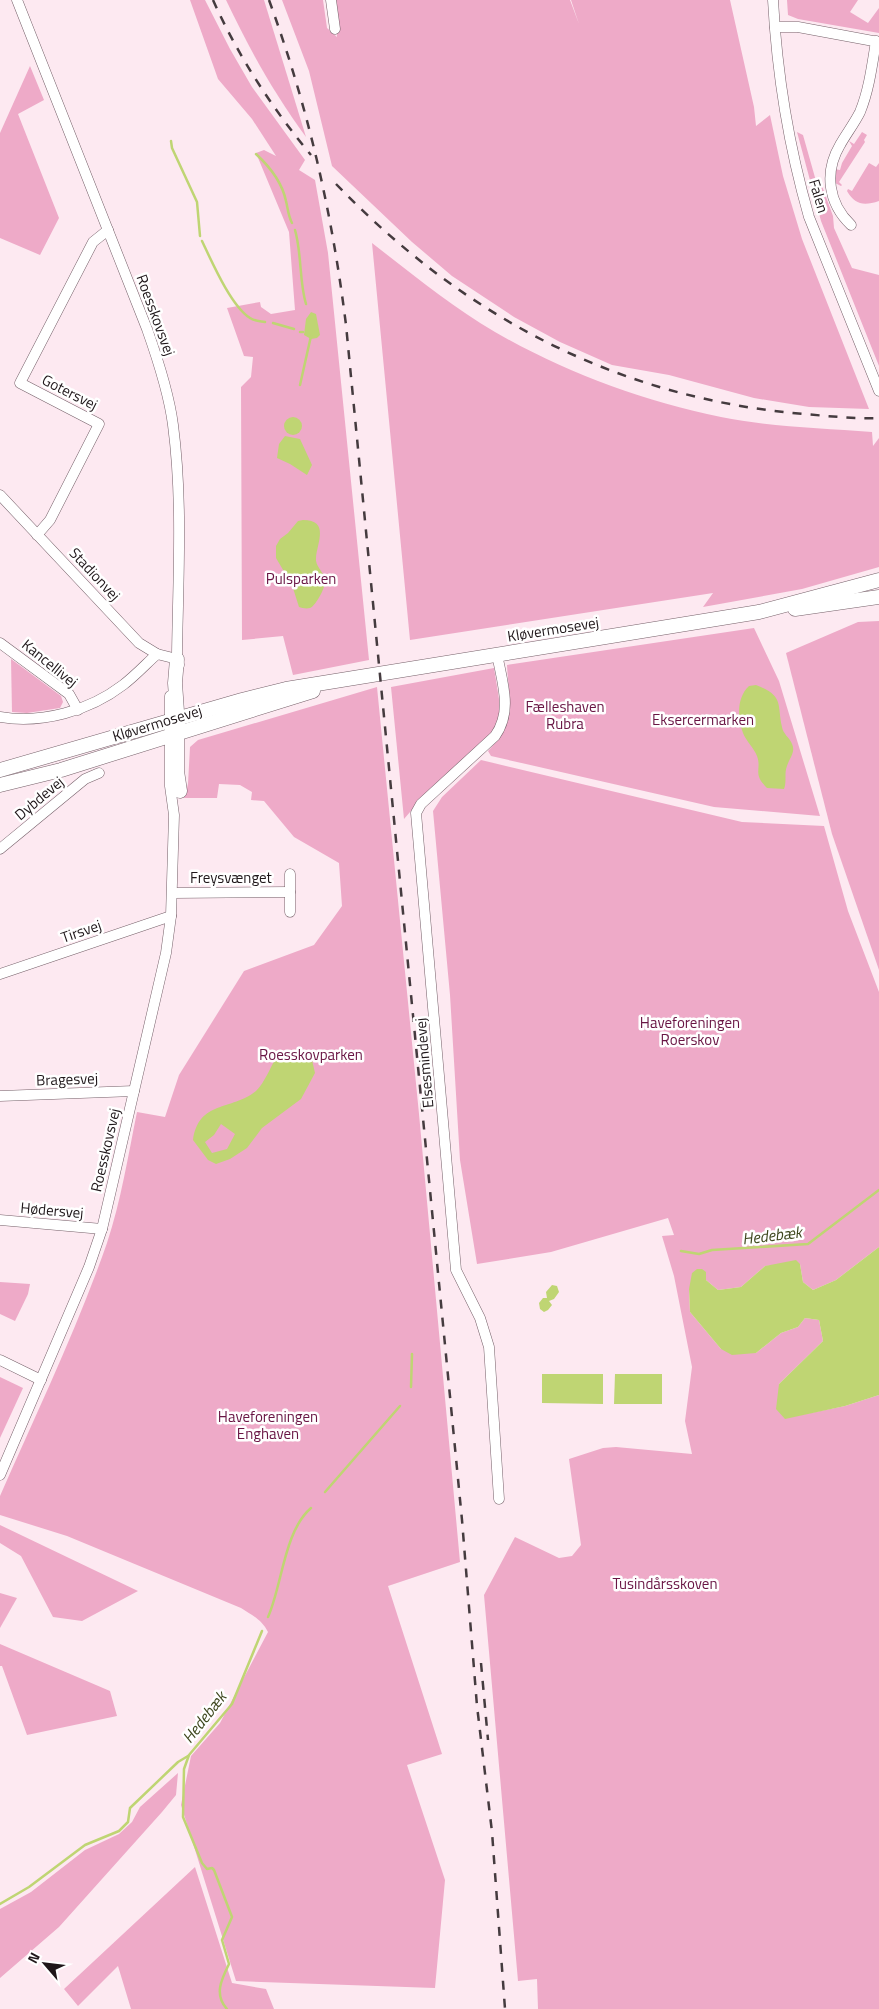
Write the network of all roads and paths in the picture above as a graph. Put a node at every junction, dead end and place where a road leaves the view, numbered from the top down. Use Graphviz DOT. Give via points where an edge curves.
graph roads {
  1 [pos="16,0"];
  2 [pos="331,0"];
  3 [pos="774,0"];
  4 [pos="775,27"];
  5 [pos="335,29"];
  6 [pos="877,42"];
  7 [pos="876,66"];
  8 [pos="851,225"];
  9 [pos="108,230"];
  10 [pos="879,391"];
  11 [pos="0,495"];
  12 [pos="37,535"];
  13 [pos="879,580"];
  14 [pos="879,589"];
  15 [pos="879,597"];
  16 [pos="857,601"];
  17 [pos="879,604"];
  18 [pos="759,612"];
  19 [pos="0,643"];
  20 [pos="157,654"];
  21 [pos="497,654"];
  22 [pos="177,659"];
  23 [pos="352,678"];
  24 [pos="78,710"];
  25 [pos="0,717"];
  26 [pos="177,727"];
  27 [pos="0,770"];
  28 [pos="99,773"];
  29 [pos="0,785"];
  30 [pos="180,791"];
  31 [pos="174,815"];
  32 [pos="0,849"];
  33 [pos="290,874"];
  34 [pos="290,892"];
  35 [pos="172,893"];
  36 [pos="290,912"];
  37 [pos="171,916"];
  38 [pos="0,974"];
  39 [pos="134,1091"];
  40 [pos="0,1096"];
  41 [pos="0,1220"];
  42 [pos="102,1229"];
  43 [pos="0,1360"];
  44 [pos="41,1380"];
  45 [pos="0,1475"];
  46 [pos="499,1499"];
  1 -- 9 [label="street, Roesskovsvej"];
  2 -- 5 [label="street"];
  3 -- 4 [label="street, Falen"];
  4 -- 6 [label="street" via="796,27"];
  4 -- 10 [label="street, Falen" via="785,117 805,202"];
  6 -- 7 [label="street"];
  7 -- 8 [label="street" via="860,111 836,152 830,173 834,201"];
  9 -- 12 [label="street, Gotersvej" via="93,242 20,383 99,424 50,520"];
  9 -- 22 [label="street, Roesskovsvej" via="149,335 173,423 178,518"];
  11 -- 12 [label="street, Stadionvej"];
  12 -- 20 [label="street, Stadionvej" via="139,643"];
  13 -- 18 [label="main road, Kløvermosevej"];
  14 -- 16 [label="main road"];
  15 -- 16 [label="main road, Kløvermosevej"];
  16 -- 17 [label="main road"];
  16 -- 18 [label="main road, Kløvermosevej"];
  18 -- 21 [label="main road, Kløvermosevej"];
  19 -- 24 [label="street, Kancellivej" via="69,694"];
  20 -- 22 [label="street, Stadionvej"];
  20 -- 24 [label="street" via="124,685"];
  21 -- 23 [label="main road, Kløvermosevej"];
  21 -- 46 [label="street, Elsesmindevej" via="505,697 502,727 421,804 416,814 456,1270 480,1318 489,1347"];
  22 -- 26 [label="main road"];
  23 -- 26 [label="main road, Kløvermosevej"];
  23 -- 26 [label="main road, Kløvermosevej" via="255,696 233,710"];
  24 -- 25 [label="street" via="48,717"];
  26 -- 27 [label="main road, Kløvermosevej"];
  26 -- 29 [label="main road, Kløvermosevej" via="90,761"];
  26 -- 30 [label="main road" via="176,771"];
  26 -- 31 [label="street, Roesskovsvej" via="170,786"];
  28 -- 32 [label="street, Dybdevej" via="85,779"];
  30 -- 31 [label="street, Roesskovsvej"];
  31 -- 35 [label="street, Roesskovsvej"];
  33 -- 34 [label="street, Freysvænget"];
  34 -- 35 [label="street, Freysvænget"];
  34 -- 36 [label="street, Freysvænget"];
  35 -- 37 [label="street, Roesskovsvej"];
  37 -- 38 [label="street, Tirsvej"];
  37 -- 39 [label="street, Roesskovsvej" via="166,953"];
  39 -- 40 [label="street, Bragesvej"];
  39 -- 42 [label="street, Roesskovsvej"];
  41 -- 42 [label="street, Hødersvej"];
  42 -- 44 [label="street, Roesskovsvej"];
  43 -- 44 [label="street"];
  44 -- 45 [label="street, Roesskovsvej"];
}
